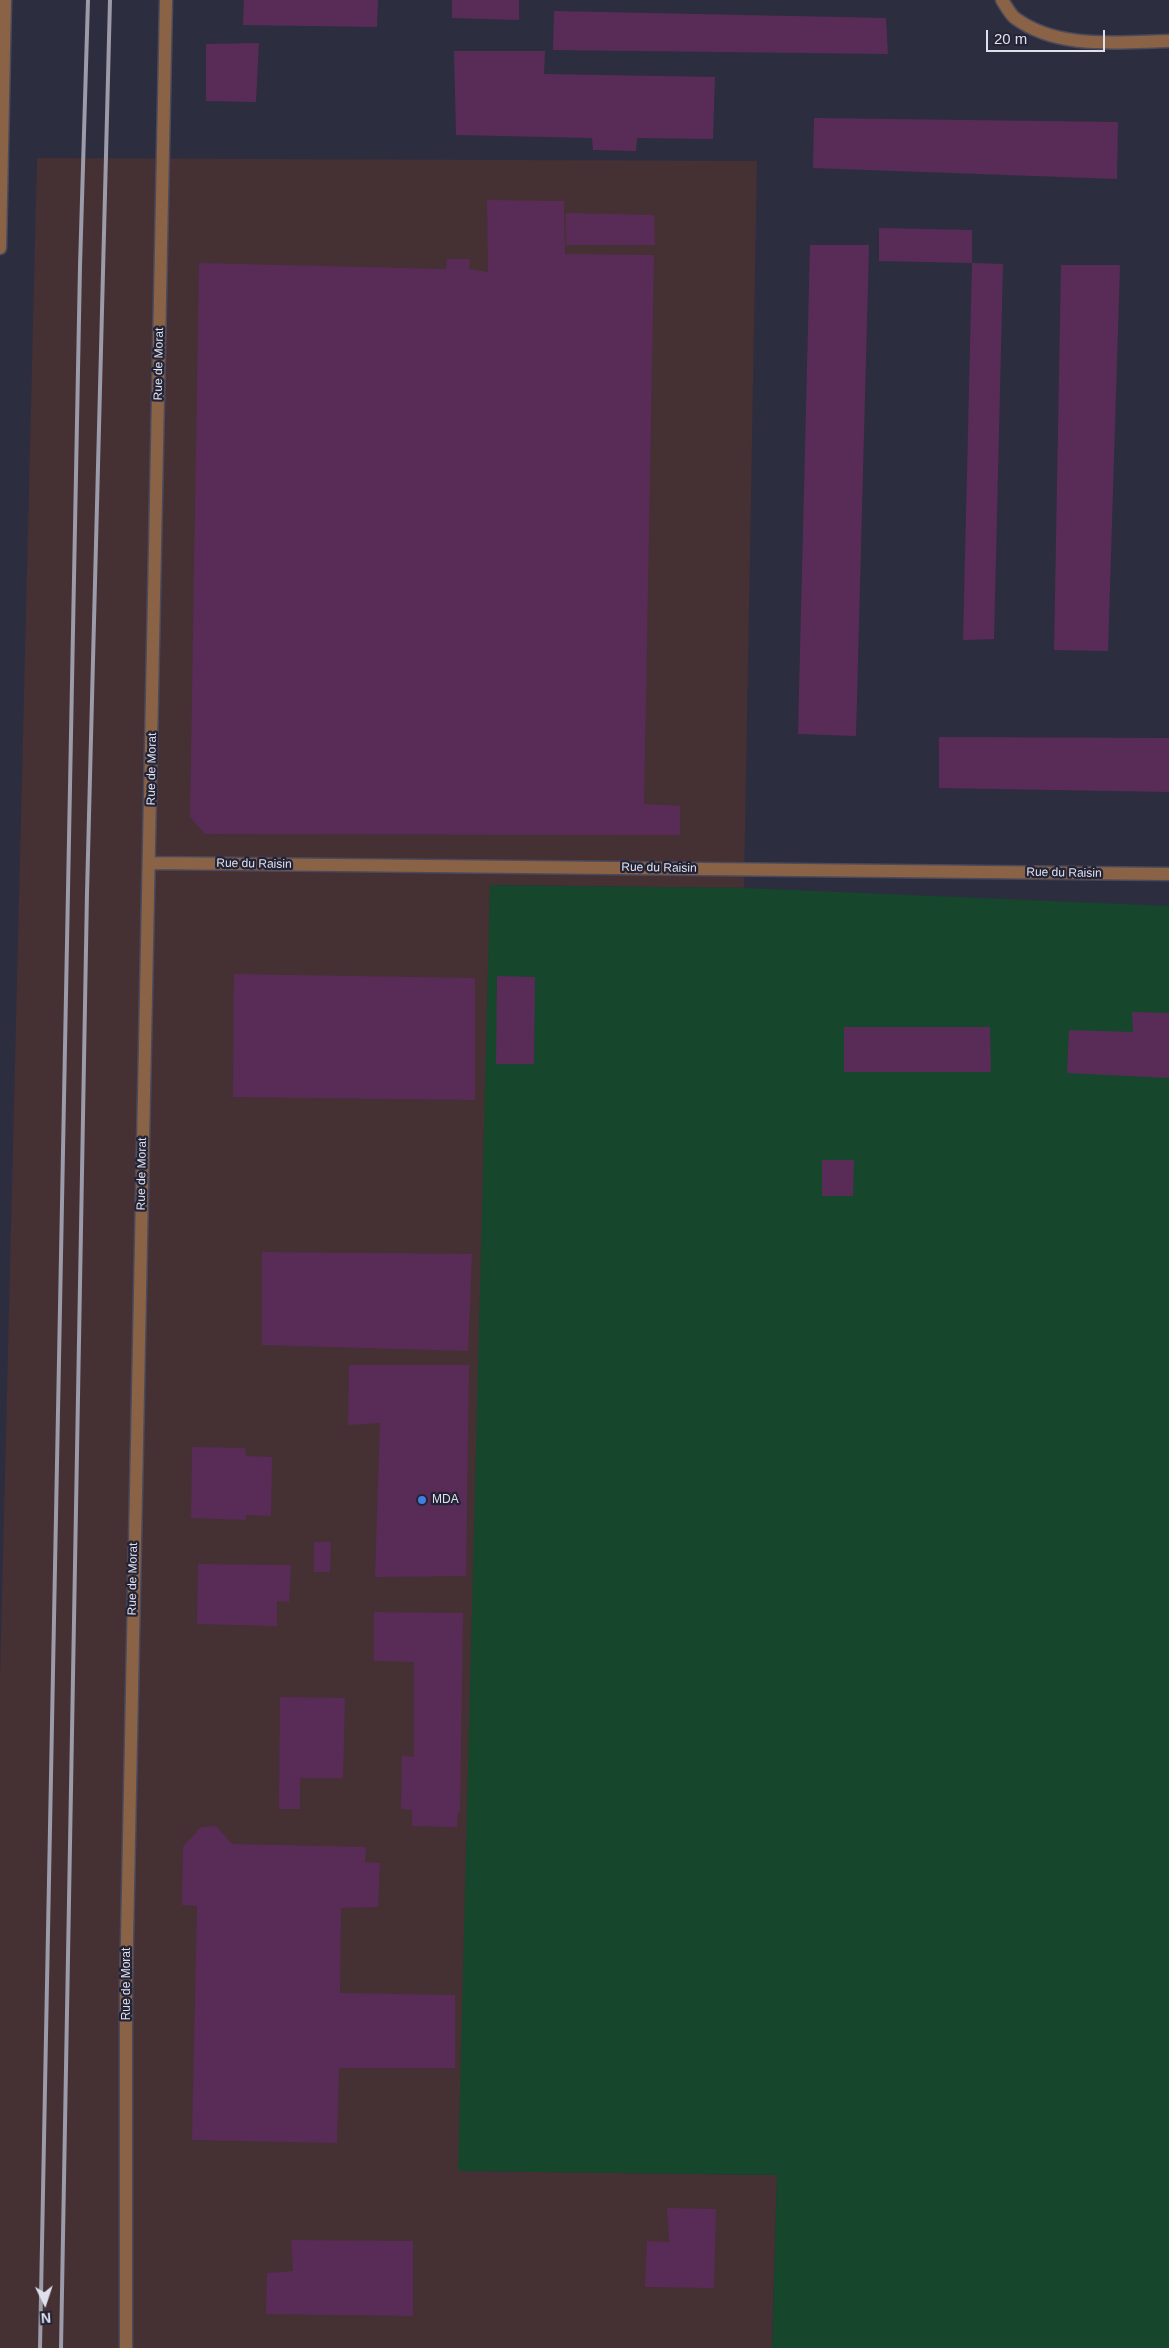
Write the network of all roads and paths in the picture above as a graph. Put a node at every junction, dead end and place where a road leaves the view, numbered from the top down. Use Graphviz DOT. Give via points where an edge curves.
graph roads {
  1 [pos="5,0"];
  2 [pos="166,0"];
  3 [pos="1002,0"];
  4 [pos="1169,41"];
  5 [pos="0,248"];
  6 [pos="150,863"];
  7 [pos="1169,874"];
  8 [pos="126,2348"];
  1 -- 5 [label="street"];
  2 -- 6 [label="street, Rue de Morat"];
  3 -- 4 [label="street" via="1014,18 1040,33 1084,42"];
  6 -- 7 [label="street, Rue du Raisin"];
  6 -- 8 [label="street, Rue de Morat" via="126,1968"];
}
